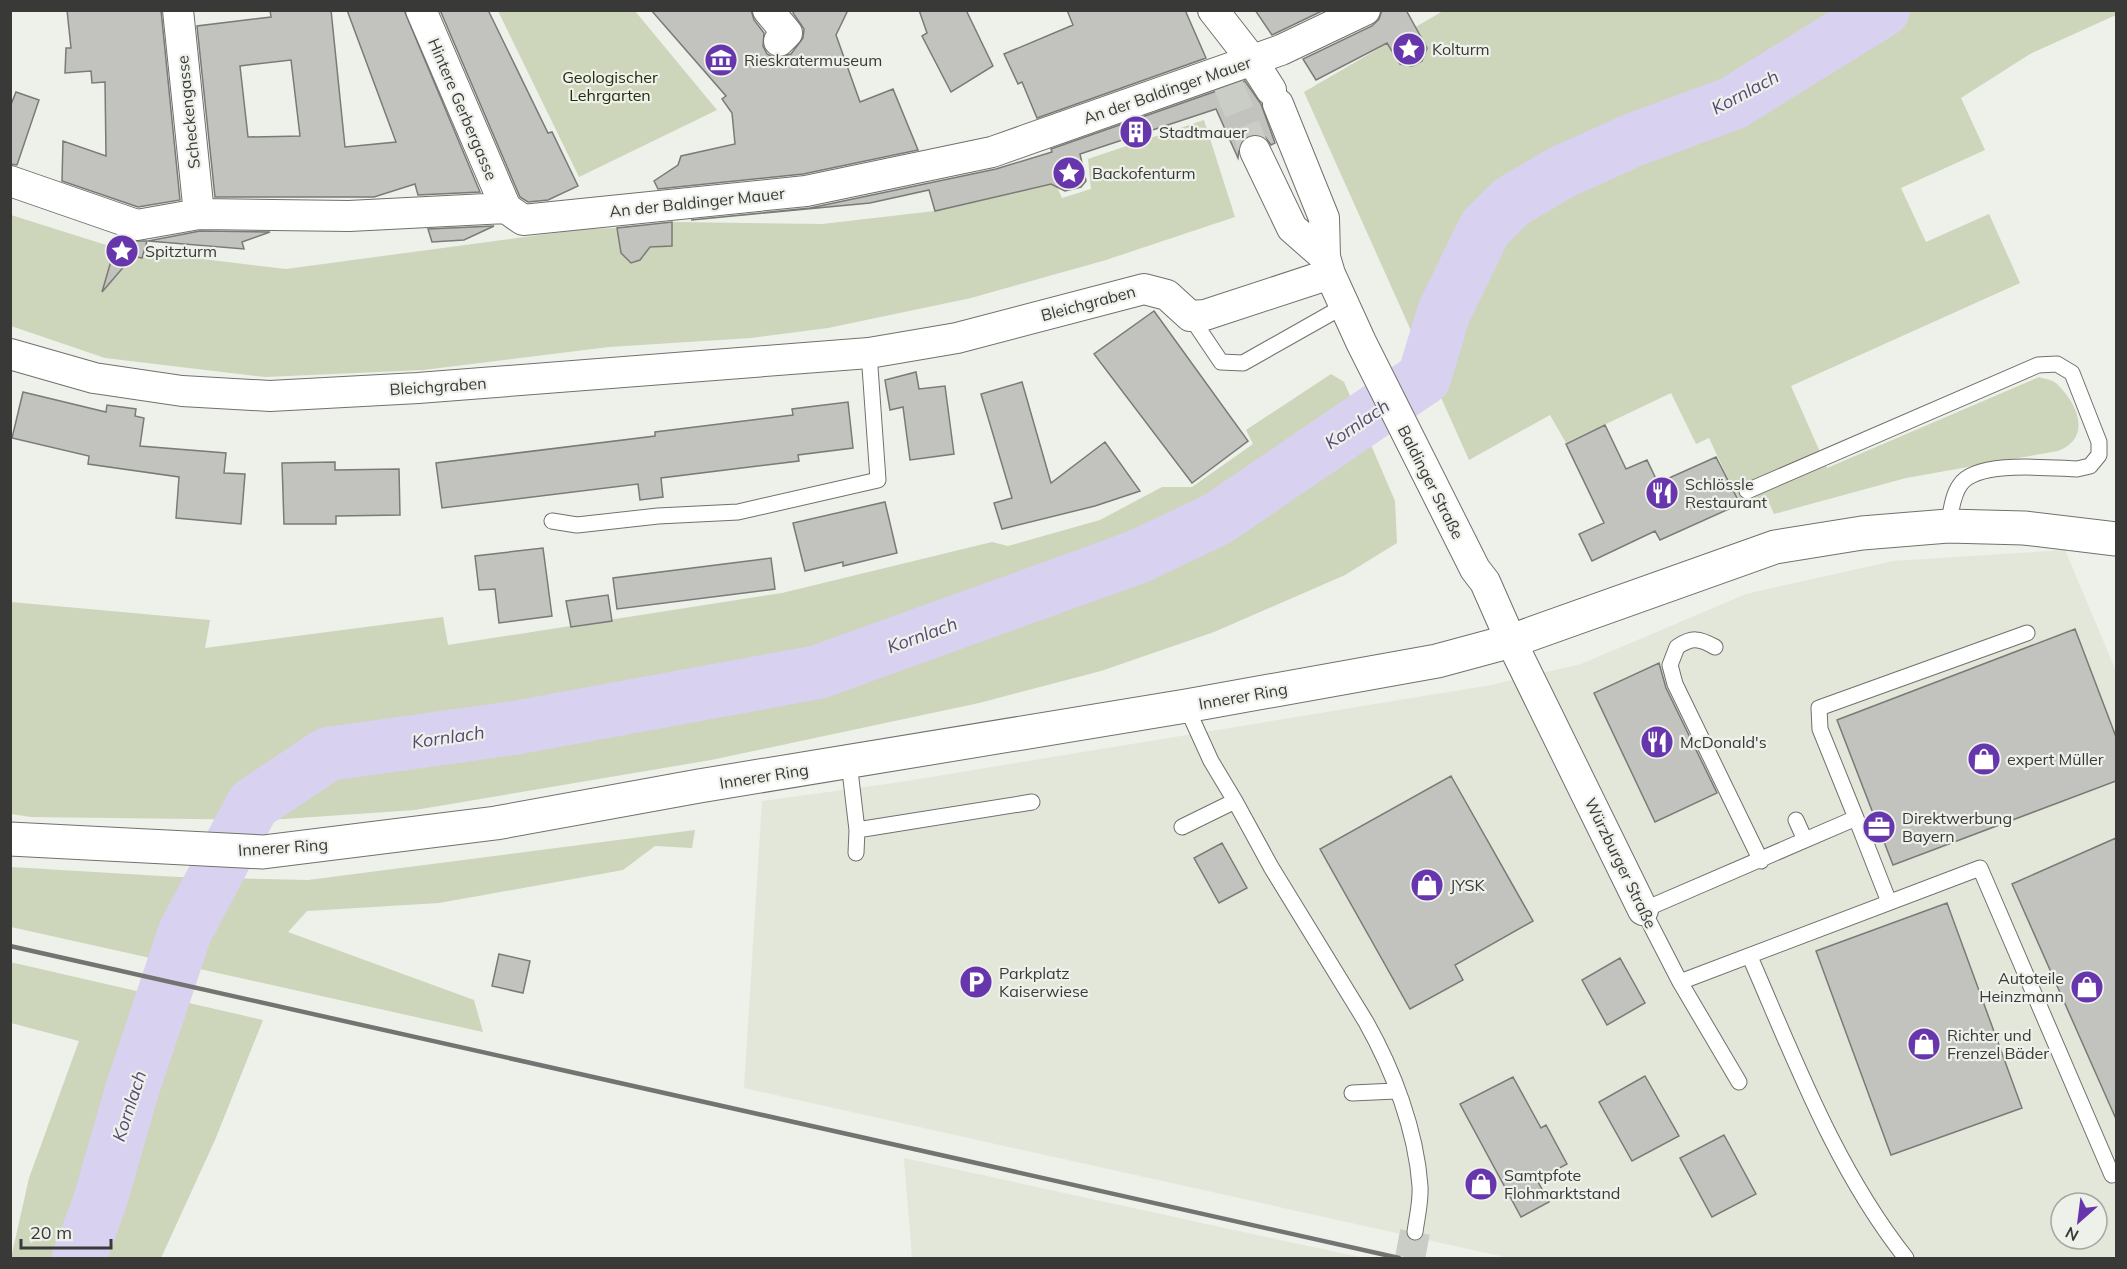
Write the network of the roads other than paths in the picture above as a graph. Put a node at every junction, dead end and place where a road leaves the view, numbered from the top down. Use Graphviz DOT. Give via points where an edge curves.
graph roads {
  1 [pos="421,10"];
  2 [pos="768,10"];
  3 [pos="1365,10"];
  4 [pos="184,12"];
  5 [pos="1214,13"];
  6 [pos="779,40"];
  7 [pos="1252,60"];
  8 [pos="1224,77"];
  9 [pos="1255,151"];
  10 [pos="10,181"];
  11 [pos="506,208"];
  12 [pos="198,214"];
  13 [pos="1328,266"];
  14 [pos="1344,306"];
  15 [pos="1191,316"];
  16 [pos="869,353"];
  17 [pos="10,354"];
  18 [pos="1747,491"];
  19 [pos="552,521"];
  20 [pos="1948,526"];
  21 [pos="2116,539"];
  22 [pos="2027,633"];
  23 [pos="1511,641"];
  24 [pos="1715,647"];
  25 [pos="1186,706"];
  26 [pos="849,762"];
  27 [pos="1235,801"];
  28 [pos="1032,802"];
  29 [pos="1856,818"];
  30 [pos="1796,820"];
  31 [pos="1182,827"];
  32 [pos="857,830"];
  33 [pos="10,839"];
  34 [pos="1805,840"];
  35 [pos="856,854"];
  36 [pos="1761,861"];
  37 [pos="1889,902"];
  38 [pos="1643,910"];
  39 [pos="1750,957"];
  40 [pos="1680,982"];
  41 [pos="1739,1082"];
  42 [pos="1396,1090"];
  43 [pos="1352,1094"];
  44 [pos="2112,1175"];
  45 [pos="1415,1232"];
  46 [pos="1906,1258"];
  1 -- 11 [label="street, Hintere Gerbergasse"];
  2 -- 6 [label="street" via="787,33"];
  3 -- 7 [label="street, An der Baldinger Mauer"];
  4 -- 12 [label="street, Scheckengasse"];
  5 -- 7 [label="street, Baldinger Straße"];
  5 -- 8 [label="street, Baldinger Straße"];
  7 -- 8 [label="street, An der Baldinger Mauer"];
  7 -- 13 [label="street, Baldinger Straße" via="1274,97 1324,218"];
  8 -- 11 [label="street, An der Baldinger Mauer" via="992,152 806,191 523,220"];
  9 -- 13 [label="street, Baldinger Straße" via="1292,228"];
  10 -- 12 [label="street, An der Baldinger Mauer" via="137,225"];
  11 -- 12 [label="street, An der Baldinger Mauer" via="349,216"];
  13 -- 14 [label="street, Baldinger Straße"];
  13 -- 15 [label="street" via="1205,315"];
  14 -- 15 [label="lane" via="1242,363 1221,362"];
  14 -- 23 [label="street, Baldinger Straße" via="1485,582"];
  15 -- 16 [label="street, Bleichgraben" via="1167,296 1144,289 957,338"];
  16 -- 17 [label="street, Bleichgraben" via="270,396 182,391 94,378"];
  16 -- 19 [label="lane" via="878,480 738,512 576,525"];
  18 -- 20 [label="lane" via="2038,365 2057,364 2072,373 2100,442 2099,455 2090,466 2077,469 1997,469 1974,473 1960,485"];
  20 -- 21 [label="main road, Innerer Ring" via="2025,528"];
  20 -- 23 [label="main road, Innerer Ring" via="1862,533 1775,547"];
  22 -- 29 [label="lane" via="1819,708 1820,729"];
  23 -- 25 [label="main road, Innerer Ring" via="1437,661"];
  23 -- 38 [label="street, Würzburger Straße"];
  24 -- 36 [label="lane" via="1699,638 1688,640 1677,647 1670,665 1675,684"];
  25 -- 26 [label="main road, Innerer Ring"];
  25 -- 27 [label="lane"];
  26 -- 32 [label="lane"];
  26 -- 33 [label="main road, Innerer Ring" via="496,823 263,852"];
  27 -- 31 [label="lane"];
  27 -- 42 [label="lane" via="1366,1022"];
  28 -- 32 [label="lane"];
  29 -- 34 [label="lane"];
  29 -- 37 [label="lane"];
  30 -- 34 [label="lane"];
  32 -- 35 [label="lane"];
  34 -- 36 [label="lane"];
  36 -- 38 [label="lane"];
  37 -- 39 [label="lane"];
  37 -- 44 [label="lane" via="1980,868"];
  38 -- 40 [label="lane, Würzburger Straße"];
  39 -- 40 [label="lane"];
  39 -- 46 [label="lane" via="1830,1137 1888,1236"];
  40 -- 41 [label="lane, Würzburger Straße"];
  42 -- 43 [label="lane"];
  42 -- 45 [label="lane" via="1419,1178"];
}
